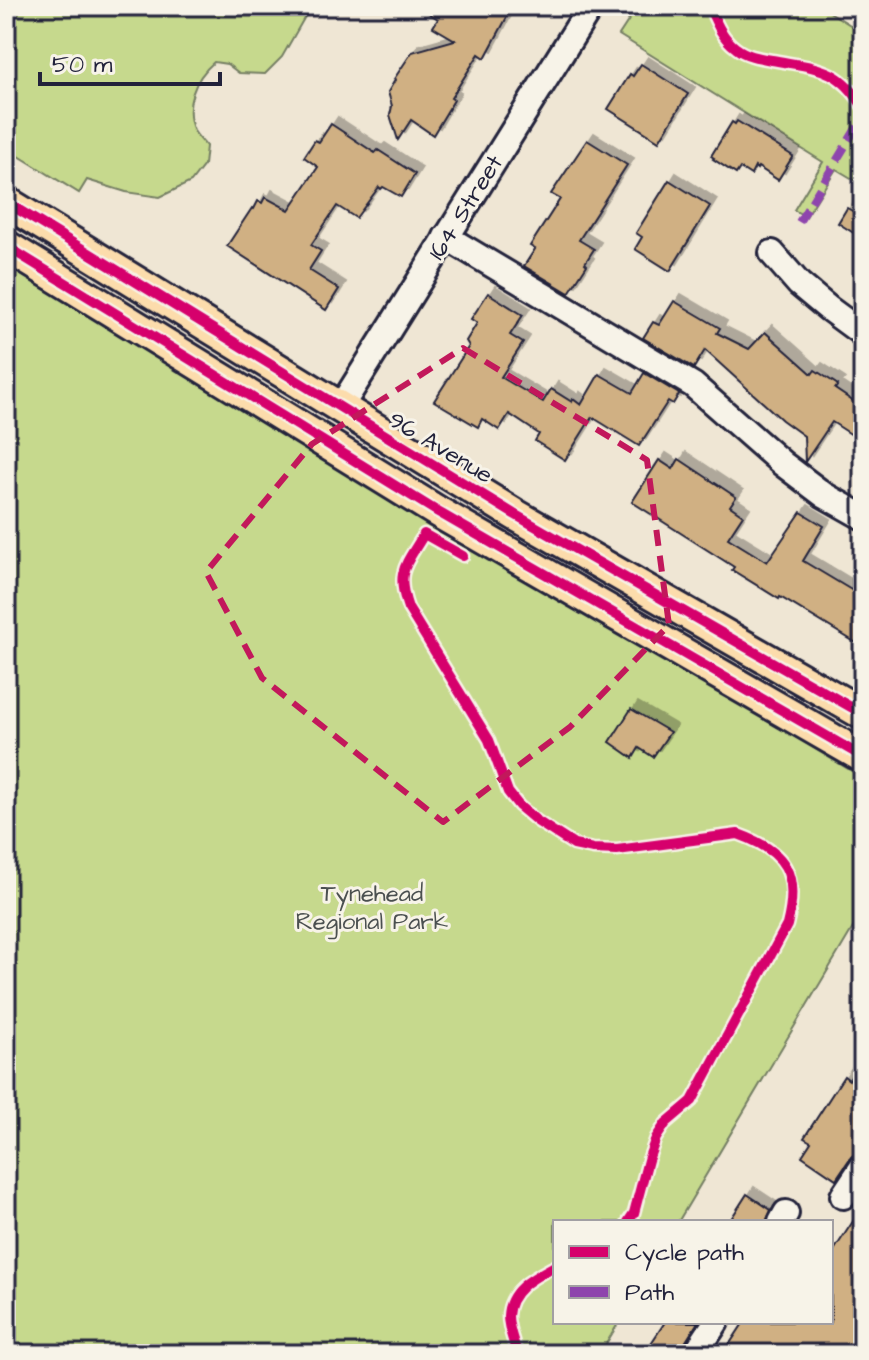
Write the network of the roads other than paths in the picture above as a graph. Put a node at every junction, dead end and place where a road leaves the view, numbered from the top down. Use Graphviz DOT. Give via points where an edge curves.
graph roads {
  1 [pos="591,6"];
  2 [pos="6,202"];
  3 [pos="446,237"];
  4 [pos="6,246"];
  5 [pos="772,253"];
  6 [pos="863,334"];
  7 [pos="340,408"];
  8 [pos="274,410"];
  9 [pos="863,517"];
  10 [pos="863,714"];
  11 [pos="863,757"];
  12 [pos="863,1166"];
  13 [pos="843,1196"];
  14 [pos="715,1324"];
  15 [pos="695,1354"];
  1 -- 3 [label="street, 164 Street"];
  2 -- 7 [label="main road, 96 Avenue"];
  3 -- 7 [label="street, 164 Street"];
  3 -- 9 [label="street" via="693,385 783,464"];
  4 -- 8 [label="main road"];
  5 -- 6 [label="street" via="799,284"];
  7 -- 8 [label="main road"];
  7 -- 10 [label="main road, 96 Avenue"];
  8 -- 11 [label="main road" via="438,512"];
  12 -- 13 [label="street"];
  14 -- 15 [label="street"];
}
